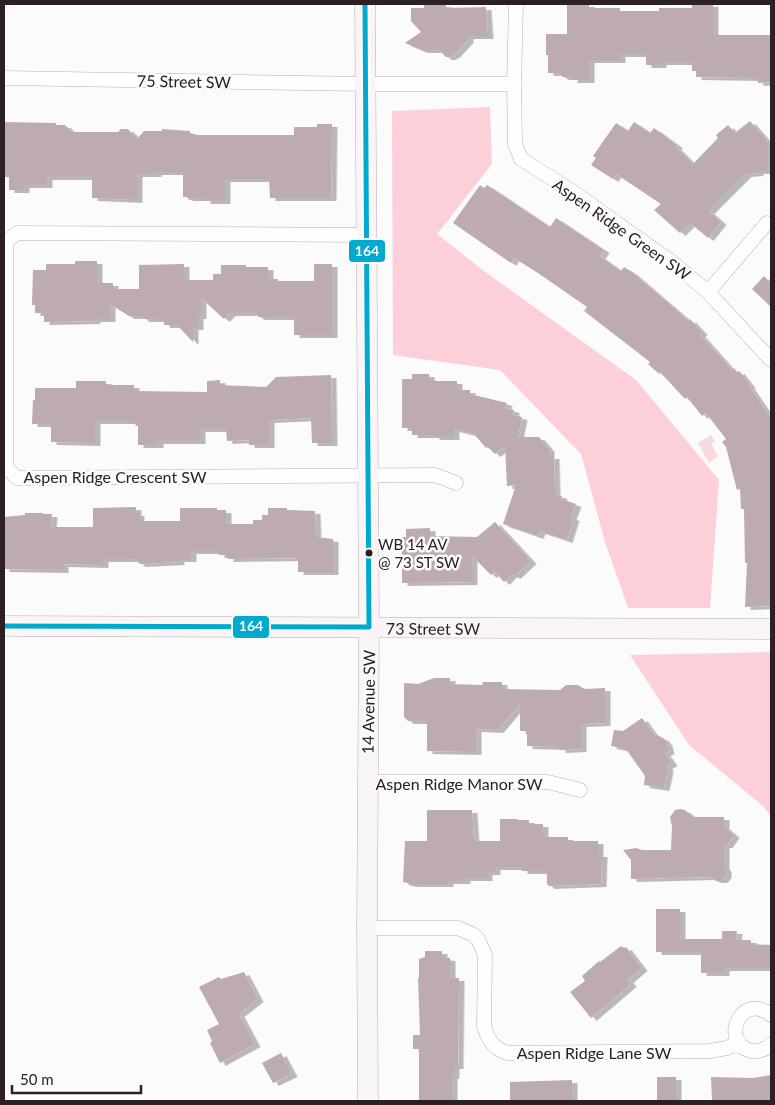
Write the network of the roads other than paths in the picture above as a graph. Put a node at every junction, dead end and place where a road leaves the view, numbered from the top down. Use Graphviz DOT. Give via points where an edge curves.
graph roads {
  1 [pos="365,4"];
  2 [pos="516,4"];
  3 [pos="4,78"];
  4 [pos="365,84"];
  5 [pos="514,84"];
  6 [pos="768,223"];
  7 [pos="366,235"];
  8 [pos="708,292"];
  9 [pos="771,360"];
  10 [pos="367,475"];
  11 [pos="456,483"];
  12 [pos="4,626"];
  13 [pos="369,627"];
  14 [pos="771,629"];
  15 [pos="368,782"];
  16 [pos="580,790"];
  17 [pos="367,928"];
  18 [pos="771,1015"];
  19 [pos="738,1042"];
  20 [pos="771,1044"];
  21 [pos="368,1101"];
  1 -- 4 [label="street, 14 Avenue SW"];
  2 -- 5 [label="street, Aspen Ridge Green SW"];
  3 -- 4 [label="street, 75 Street SW"];
  4 -- 5 [label="street, 75 Street SW"];
  4 -- 7 [label="street, 14 Avenue SW"];
  5 -- 8 [label="street, Aspen Ridge Green SW" via="515,144 521,159 627,229"];
  6 -- 8 [label="street"];
  7 -- 10 [label="street, 14 Avenue SW"];
  7 -- 10 [label="street, Aspen Ridge Crescent SW" via="17,233 6,242 6,468 17,478"];
  8 -- 9 [label="street, Aspen Ridge Green SW"];
  10 -- 11 [label="street" via="435,475"];
  10 -- 13 [label="street, 14 Avenue SW"];
  12 -- 13 [label="street, 73 Street SW"];
  13 -- 14 [label="street, 73 Street SW"];
  13 -- 15 [label="street, 14 Avenue SW"];
  15 -- 16 [label="street, Aspen Ridge Manor SW" via="548,782"];
  15 -- 17 [label="street, 14 Avenue SW"];
  17 -- 19 [label="street, Aspen Ridge Lane SW" via="458,928 478,939 485,955 486,1033 495,1047 507,1053 710,1051"];
  17 -- 21 [label="street, 14 Avenue SW"];
  18 -- 19 [label="street" via="758,1009 745,1012 736,1022"];
  19 -- 20 [label="street" via="749,1050 757,1051"];
}
